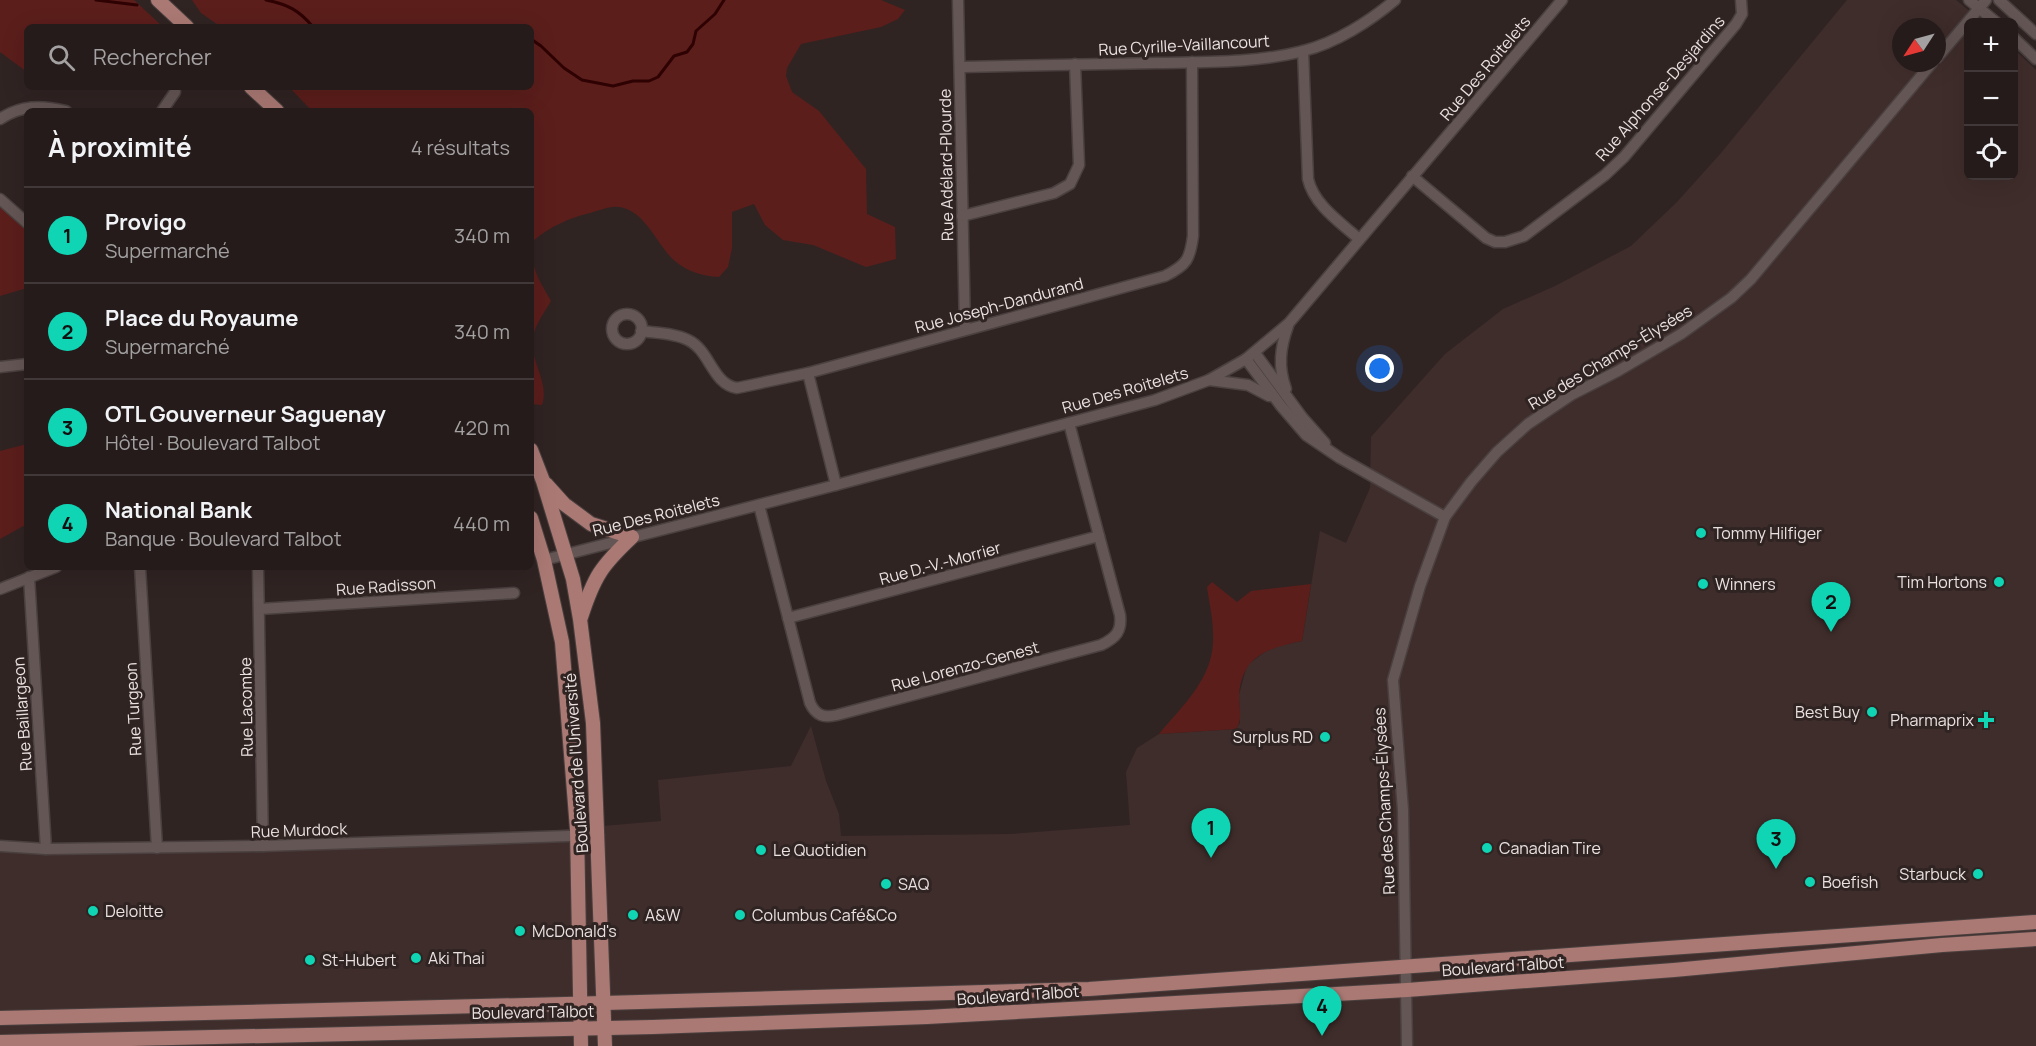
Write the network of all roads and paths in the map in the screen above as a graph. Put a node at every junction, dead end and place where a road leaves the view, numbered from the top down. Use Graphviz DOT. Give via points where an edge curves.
graph roads {
  1 [pos="158,0"];
  2 [pos="958,0"];
  3 [pos="1395,0"];
  4 [pos="1562,0"];
  5 [pos="1741,0"];
  6 [pos="1969,0"];
  7 [pos="1999,0"];
  8 [pos="1983,4"];
  9 [pos="1992,18"];
  10 [pos="184,24"];
  11 [pos="2036,34"];
  12 [pos="2018,43"];
  13 [pos="1946,47"];
  14 [pos="1303,51"];
  15 [pos="2036,59"];
  16 [pos="1192,62"];
  17 [pos="1075,64"];
  18 [pos="960,67"];
  19 [pos="1924,72"];
  20 [pos="254,90"];
  21 [pos="175,92"];
  22 [pos="30,108"];
  23 [pos="55,108"];
  24 [pos="164,108"];
  25 [pos="274,108"];
  26 [pos="24,109"];
  27 [pos="0,119"];
  28 [pos="1412,176"];
  29 [pos="0,198"];
  30 [pos="962,216"];
  31 [pos="24,220"];
  32 [pos="1359,239"];
  33 [pos="1289,323"];
  34 [pos="965,329"];
  35 [pos="641,331"];
  36 [pos="1251,356"];
  37 [pos="24,364"];
  38 [pos="0,367"];
  39 [pos="808,373"];
  40 [pos="1209,380"];
  41 [pos="1286,404"];
  42 [pos="1069,423"];
  43 [pos="534,458"];
  44 [pos="543,481"];
  45 [pos="836,485"];
  46 [pos="759,505"];
  47 [pos="1445,517"];
  48 [pos="534,528"];
  49 [pos="1100,536"];
  50 [pos="632,537"];
  51 [pos="566,553"];
  52 [pos="544,560"];
  53 [pos="49,570"];
  54 [pos="140,570"];
  55 [pos="258,570"];
  56 [pos="29,578"];
  57 [pos="0,589"];
  58 [pos="514,593"];
  59 [pos="260,609"];
  60 [pos="788,618"];
  61 [pos="580,619"];
  62 [pos="599,834"];
  63 [pos="577,835"];
  64 [pos="0,846"];
  65 [pos="263,846"];
  66 [pos="157,848"];
  67 [pos="46,849"];
  68 [pos="2036,922"];
  69 [pos="2036,939"];
  70 [pos="1406,967"];
  71 [pos="1407,990"];
  72 [pos="604,1003"];
  73 [pos="580,1004"];
  74 [pos="0,1018"];
  75 [pos="605,1027"];
  76 [pos="580,1028"];
  77 [pos="0,1042"];
  78 [pos="581,1046"];
  79 [pos="605,1046"];
  80 [pos="1407,1046"];
  1 -- 10 [label="main road"];
  2 -- 18 [label="street, Rue Adélard-Plourde"];
  3 -- 14 [label="street, Rue Cyrille-Vaillancourt" via="1359,25"];
  4 -- 28 [label="street, Rue Des Roitelets"];
  5 -- 28 [label="street, Rue Alphonse-Desjardins" via="1742,14 1736,24 1624,157 1524,237 1505,243 1486,238"];
  6 -- 8 [label="street"];
  7 -- 11 [label="street"];
  8 -- 9 [label="street"];
  8 -- 13 [label="street"];
  12 -- 15 [label="street"];
  14 -- 16 [label="street, Rue Cyrille-Vaillancourt"];
  14 -- 32 [label="street" via="1310,188 1322,206"];
  16 -- 17 [label="street, Rue Cyrille-Vaillancourt"];
  16 -- 34 [label="street, Rue Joseph-Dandurand" via="1193,236 1186,262 1165,276"];
  17 -- 18 [label="street, Rue Cyrille-Vaillancourt"];
  17 -- 30 [label="street" via="1079,165 1070,184 1054,193"];
  18 -- 30 [label="street, Rue Adélard-Plourde"];
  19 -- 47 [label="street, Rue des Champs-Élysées" via="1744,286 1681,334 1571,395 1528,424 1497,452"];
  20 -- 25 [label="main road"];
  21 -- 24 [label="street"];
  22 -- 23 [label="street"];
  26 -- 27 [label="street"];
  28 -- 32 [label="street, Rue Des Roitelets"];
  29 -- 31 [label="street"];
  30 -- 34 [label="street, Rue Adélard-Plourde"];
  32 -- 33 [label="street, Rue Des Roitelets"];
  33 -- 36 [label="street, Rue Des Roitelets"];
  33 -- 41 [label="street" via="1280,356"];
  34 -- 39 [label="street, Rue Joseph-Dandurand"];
  35 -- 39 [label="street, Rue Joseph-Dandurand" via="687,339 702,351 729,387"];
  36 -- 40 [label="street, Rue Des Roitelets"];
  36 -- 41 [label="street"];
  37 -- 38 [label="street"];
  39 -- 45 [label="street"];
  40 -- 41 [label="street" via="1248,385"];
  40 -- 42 [label="street, Rue Des Roitelets" via="1155,400"];
  41 -- 47 [label="street" via="1306,435"];
  42 -- 45 [label="street, Rue Des Roitelets"];
  42 -- 49 [label="street, Rue Lorenzo-Genest"];
  43 -- 44 [label="main road, Boulevard de l'Université"];
  44 -- 50 [label="main road" via="564,504 591,524"];
  44 -- 51 [label="main road, Boulevard de l'Université"];
  45 -- 46 [label="street, Rue Des Roitelets"];
  46 -- 50 [label="street, Rue Des Roitelets"];
  46 -- 60 [label="street, Rue Lorenzo-Genest"];
  47 -- 70 [label="street, Rue des Champs-Élysées" via="1393,680 1403,810"];
  48 -- 52 [label="main road, Boulevard de l'Université"];
  49 -- 60 [label="street, Rue D.-V.-Morrier"];
  49 -- 60 [label="street, Rue Lorenzo-Genest" via="1121,625 1112,640 849,712 828,717 813,710"];
  50 -- 51 [label="street, Rue Des Roitelets"];
  50 -- 61 [label="main road" via="608,559 592,582"];
  51 -- 52 [label="street, Rue Des Roitelets"];
  51 -- 61 [label="main road, Boulevard de l'Université"];
  52 -- 63 [label="main road, Boulevard de l'Université" via="562,642"];
  53 -- 56 [label="street"];
  54 -- 66 [label="street, Rue Turgeon"];
  55 -- 59 [label="street, Rue Lacombe"];
  56 -- 57 [label="street"];
  56 -- 67 [label="street, Rue Baillargeon"];
  58 -- 59 [label="street, Rue Radisson"];
  59 -- 65 [label="street, Rue Lacombe"];
  61 -- 62 [label="main road, Boulevard de l'Université" via="593,723"];
  62 -- 63 [label="street, Rue Murdock"];
  62 -- 72 [label="main road, Boulevard de l'Université"];
  63 -- 65 [label="street, Rue Murdock"];
  63 -- 73 [label="main road, Boulevard de l'Université"];
  64 -- 67 [label="street, Rue Murdock"];
  65 -- 66 [label="street, Rue Murdock"];
  66 -- 67 [label="street, Rue Murdock"];
  68 -- 70 [label="main road, Boulevard Talbot"];
  69 -- 71 [label="main road, Boulevard Talbot"];
  70 -- 71 [label="street, Rue des Champs-Élysées"];
  70 -- 72 [label="main road, Boulevard Talbot" via="1089,989"];
  71 -- 75 [label="main road, Boulevard Talbot" via="927,1017"];
  71 -- 80 [label="street, Rue des Champs-Élysées"];
  72 -- 73 [label="main road, Boulevard Talbot"];
  72 -- 75 [label="main road, Boulevard de l'Université"];
  73 -- 74 [label="main road, Boulevard Talbot"];
  73 -- 76 [label="main road, Boulevard de l'Université"];
  75 -- 76 [label="main road, Boulevard Talbot"];
  75 -- 79 [label="main road, Boulevard de l'Université"];
  76 -- 77 [label="main road, Boulevard Talbot"];
  76 -- 78 [label="main road, Boulevard de l'Université"];
}
